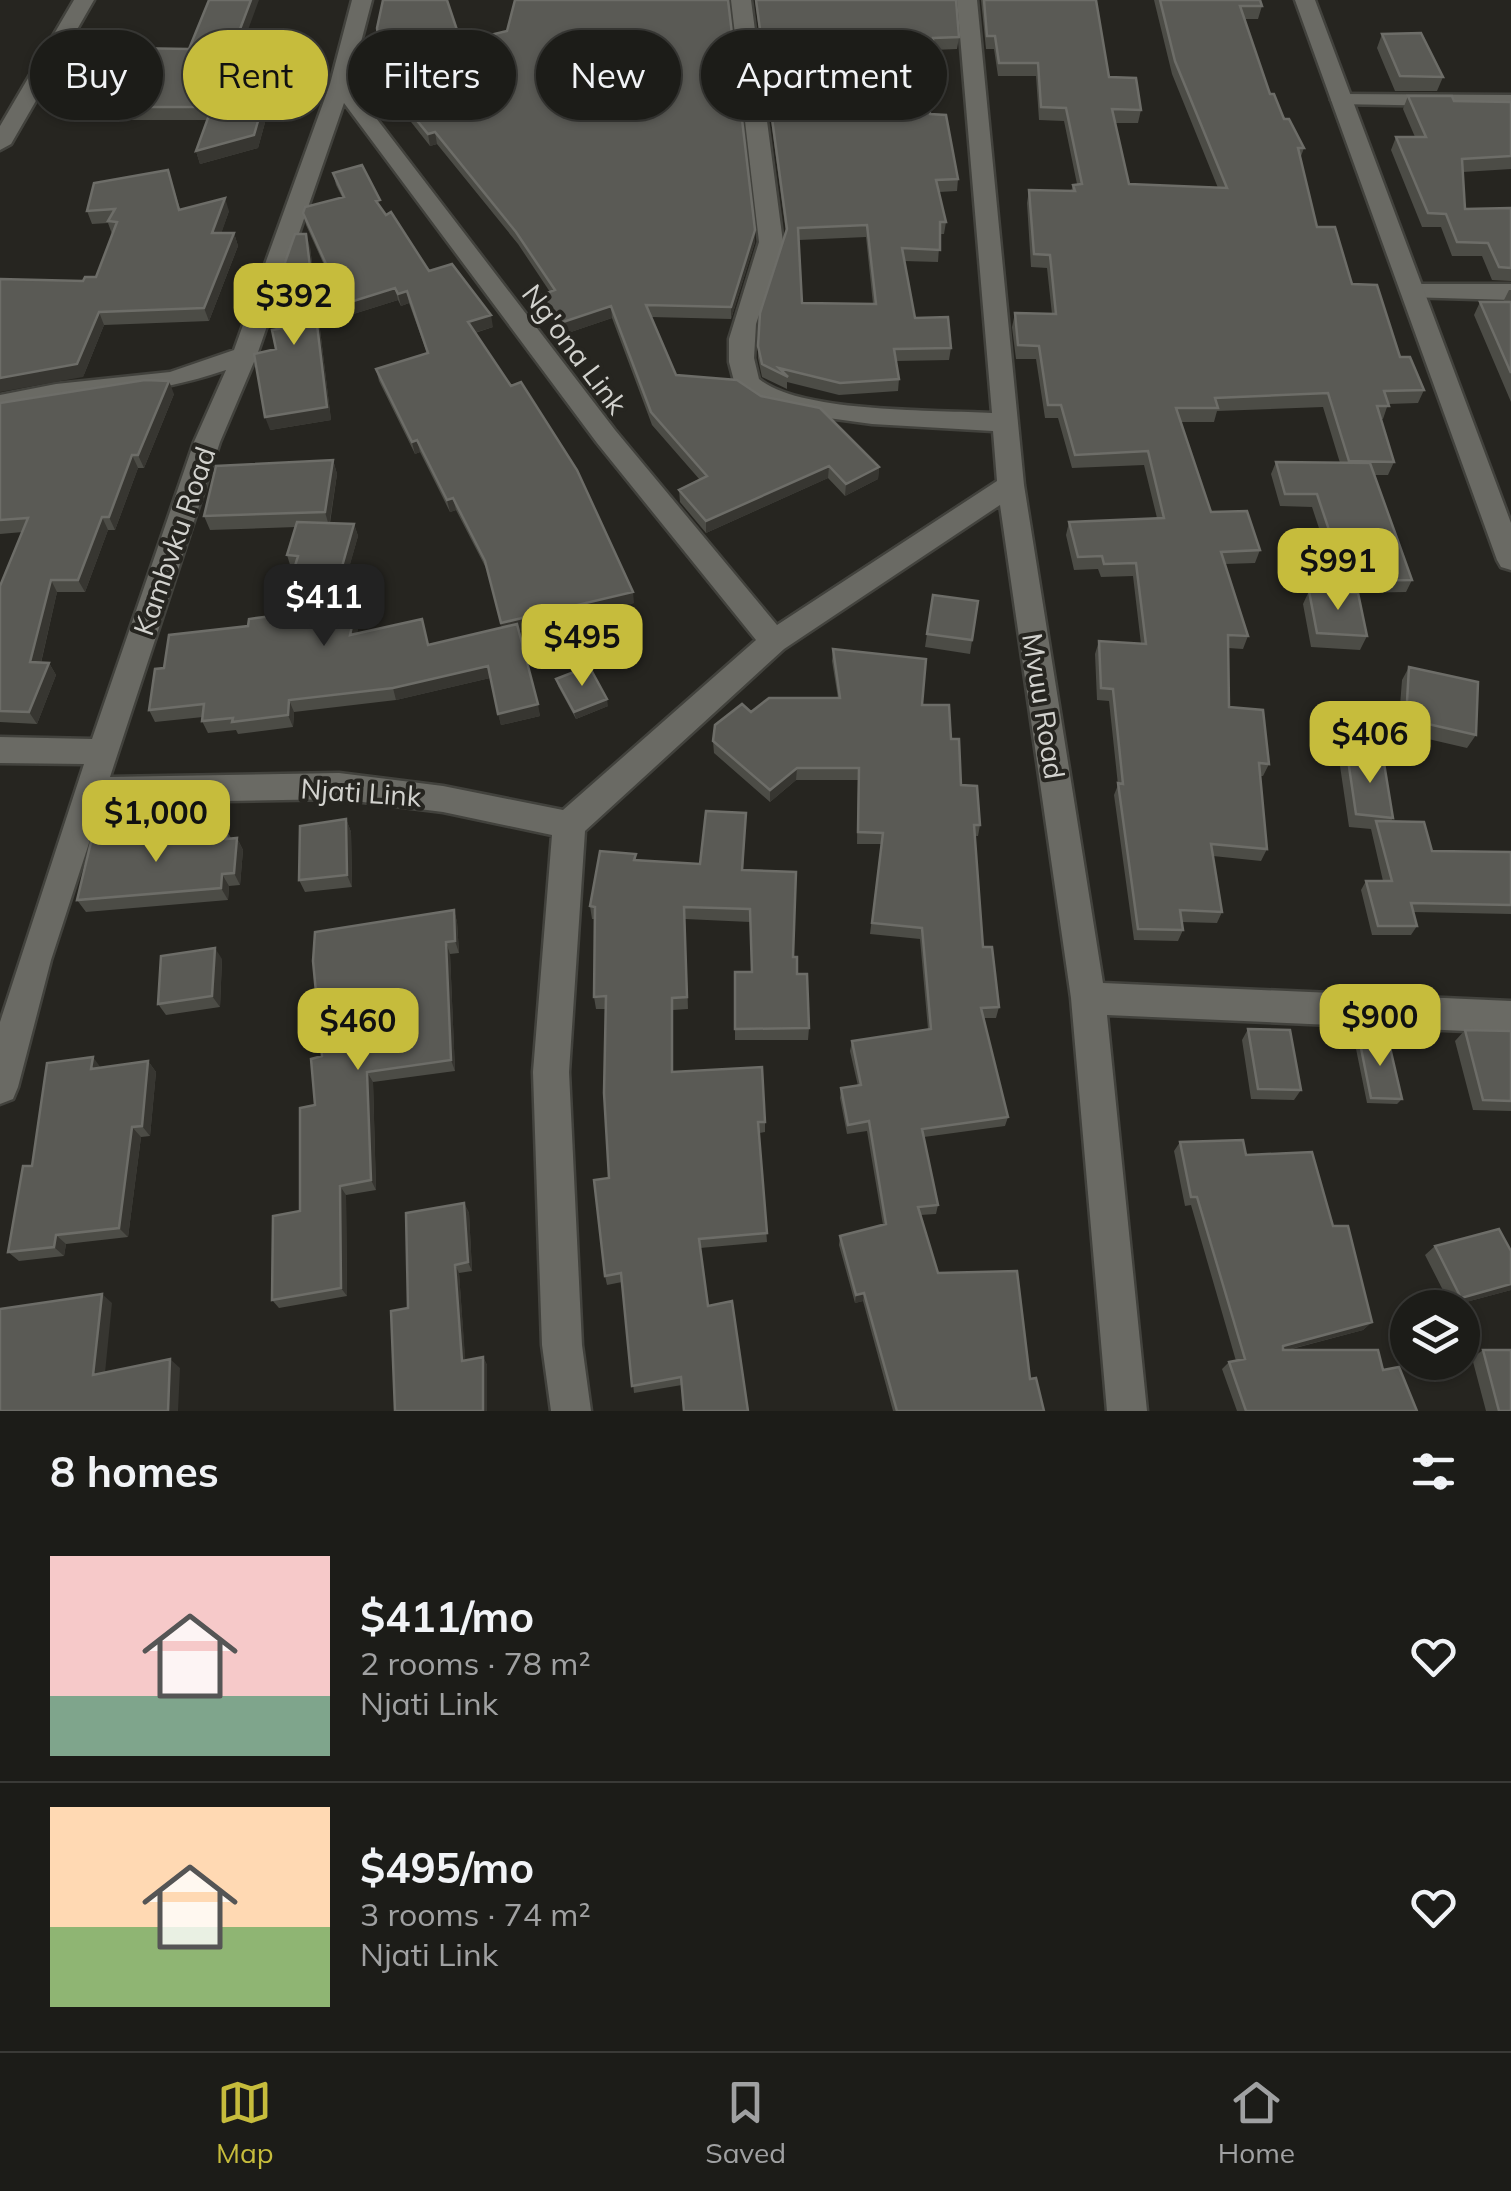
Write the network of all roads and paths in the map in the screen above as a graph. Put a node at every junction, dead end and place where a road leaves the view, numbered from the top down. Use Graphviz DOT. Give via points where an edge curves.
graph roads {
  1 [pos="84,0"];
  2 [pos="362,0"];
  3 [pos="741,0"];
  4 [pos="967,0"];
  5 [pos="1305,0"];
  6 [pos="340,84"];
  7 [pos="1342,100"];
  8 [pos="1511,102"];
  9 [pos="0,144"];
  10 [pos="1414,292"];
  11 [pos="1511,292"];
  12 [pos="245,355"];
  13 [pos="0,404"];
  14 [pos="1004,423"];
  15 [pos="1011,485"];
  16 [pos="1504,525"];
  17 [pos="1511,560"];
  18 [pos="774,641"];
  19 [pos="0,750"];
  20 [pos="102,752"];
  21 [pos="91,790"];
  22 [pos="569,825"];
  23 [pos="1088,998"];
  24 [pos="1511,1016"];
  25 [pos="0,1086"];
  26 [pos="571,1411"];
  27 [pos="1127,1411"];
  1 -- 9 [label="street"];
  2 -- 6 [label="street, Kambvku Road"];
  3 -- 14 [label="street" via="771,242 744,323 746,380 764,395 799,405"];
  4 -- 14 [label="street, Mvuu Road"];
  5 -- 7 [label="street"];
  6 -- 12 [label="street, Kambvku Road"];
  6 -- 18 [label="street, Ng'ona Link" via="544,362"];
  7 -- 8 [label="street"];
  7 -- 10 [label="street"];
  10 -- 11 [label="street"];
  10 -- 16 [label="street"];
  12 -- 13 [label="street" via="172,380"];
  12 -- 20 [label="street, Kambvku Road" via="207,442"];
  14 -- 15 [label="street, Mvuu Road"];
  15 -- 18 [label="street"];
  15 -- 23 [label="street, Mvuu Road"];
  16 -- 17 [label="street"];
  18 -- 22 [label="street"];
  19 -- 20 [label="street"];
  20 -- 21 [label="street, Kambvku Road"];
  21 -- 22 [label="street, Njati Link" via="339,786 443,798"];
  21 -- 25 [label="street, Kambvku Road"];
  22 -- 26 [label="street" via="551,1072 562,1345"];
  23 -- 24 [label="street"];
  23 -- 27 [label="street, Mvuu Road"];
}
